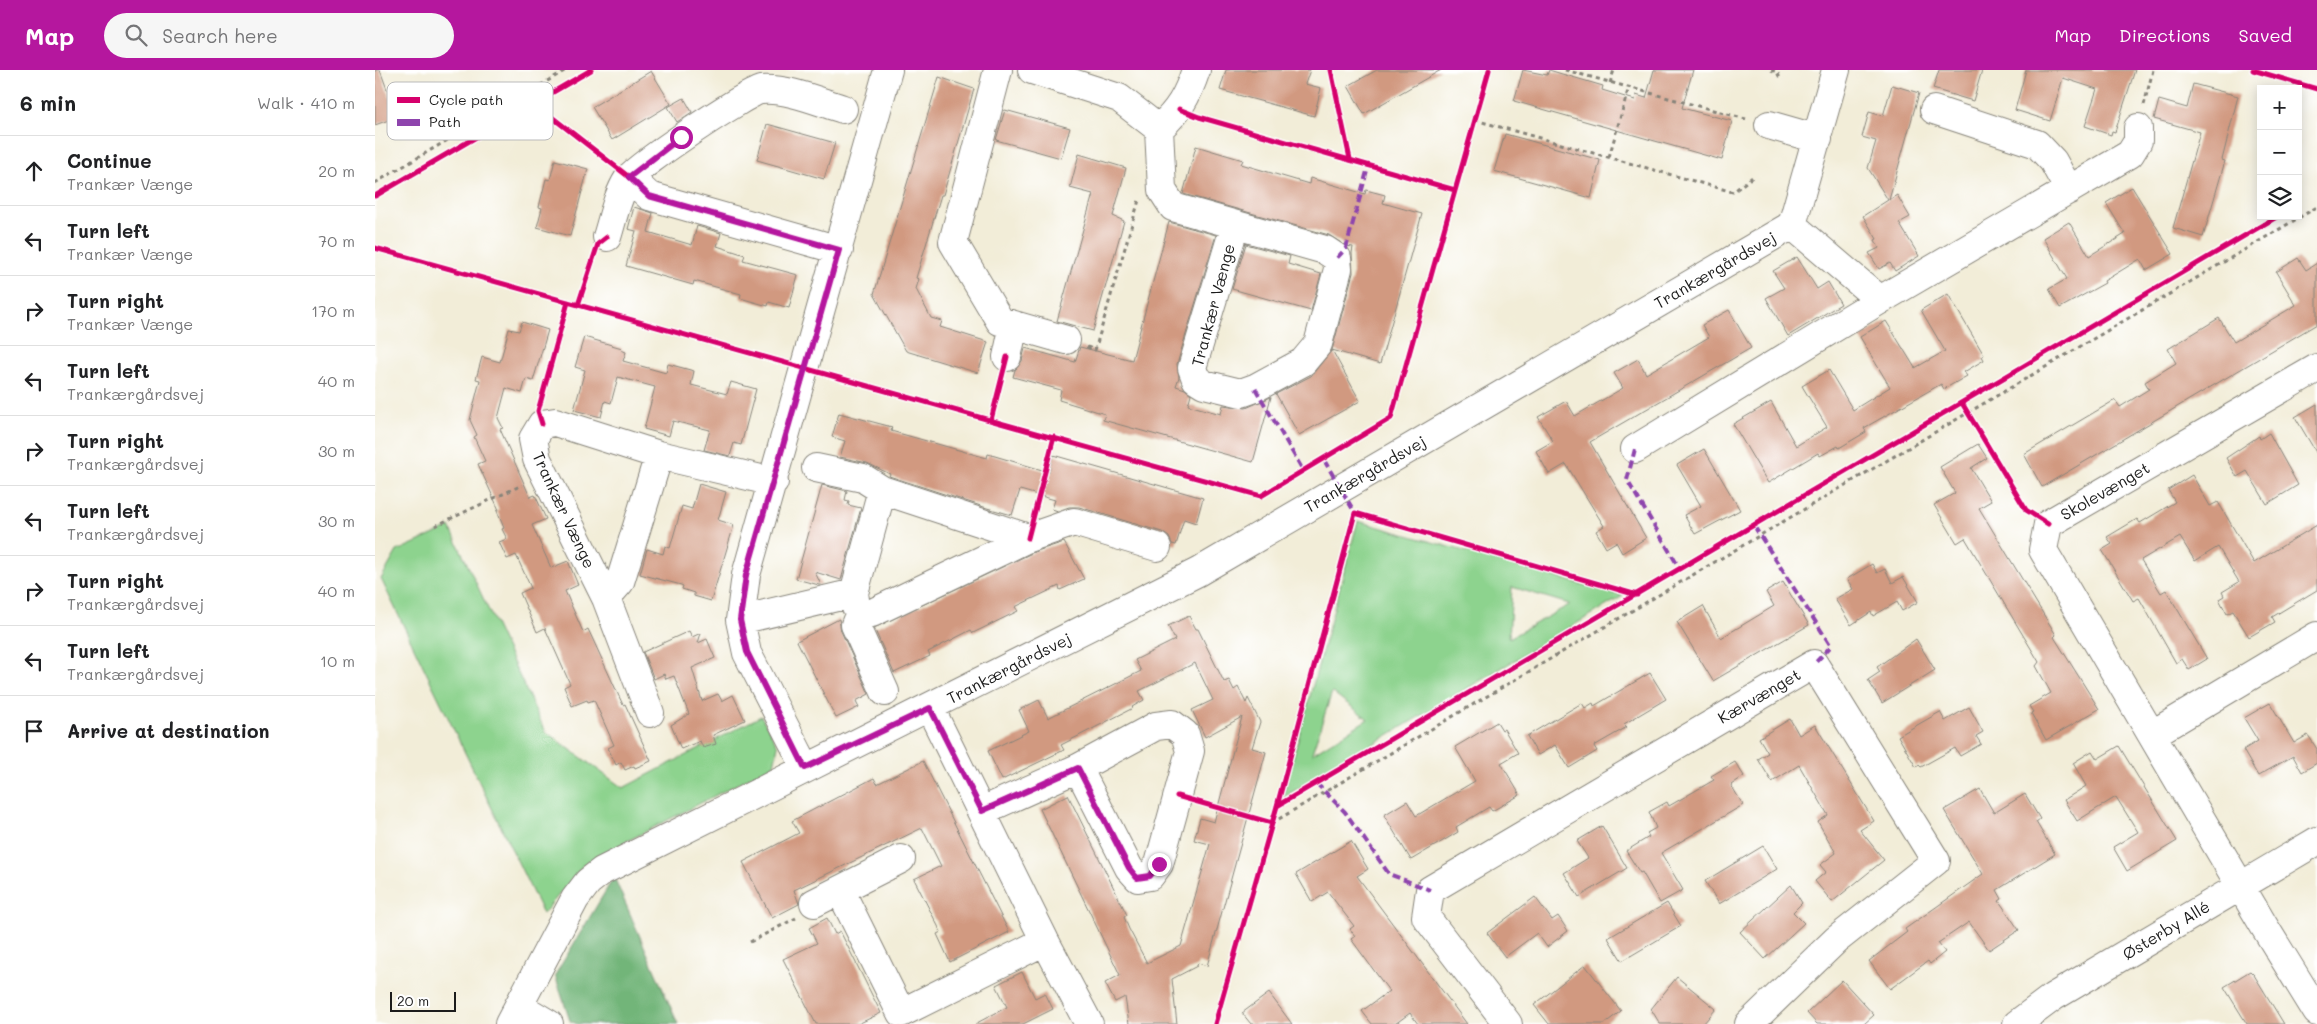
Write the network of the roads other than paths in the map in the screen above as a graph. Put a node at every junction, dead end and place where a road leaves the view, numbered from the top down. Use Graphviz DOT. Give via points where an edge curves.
graph roads {
  1 [pos="888,70"];
  2 [pos="999,70"];
  3 [pos="1032,70"];
  4 [pos="1196,70"];
  5 [pos="1837,70"];
  6 [pos="1074,76"];
  7 [pos="843,109"];
  8 [pos="1934,110"];
  9 [pos="1769,125"];
  10 [pos="2138,128"];
  11 [pos="1159,129"];
  12 [pos="1818,139"];
  13 [pos="629,177"];
  14 [pos="2069,190"];
  15 [pos="1235,225"];
  16 [pos="1792,225"];
  17 [pos="607,237"];
  18 [pos="839,250"];
  19 [pos="1880,300"];
  20 [pos="1014,325"];
  21 [pos="1065,340"];
  22 [pos="1007,357"];
  23 [pos="2317,368"];
  24 [pos="1635,449"];
  25 [pos="659,455"];
  26 [pos="816,468"];
  27 [pos="774,482"];
  28 [pos="882,490"];
  29 [pos="1028,538"];
  30 [pos="1157,547"];
  31 [pos="606,598"];
  32 [pos="857,602"];
  33 [pos="740,620"];
  34 [pos="2317,636"];
  35 [pos="885,692"];
  36 [pos="930,708"];
  37 [pos="650,713"];
  38 [pos="2153,734"];
  39 [pos="805,768"];
  40 [pos="1078,768"];
  41 [pos="982,811"];
  42 [pos="2317,841"];
  43 [pos="901,859"];
  44 [pos="2241,887"];
  45 [pos="840,890"];
  46 [pos="814,903"];
  47 [pos="1045,941"];
  48 [pos="2317,1012"];
  49 [pos="514,1015"];
  50 [pos="549,1024"];
  51 [pos="1089,1024"];
  52 [pos="1509,1024"];
  53 [pos="1749,1024"];
  54 [pos="2017,1024"];
  1 -- 18 [label="street"];
  2 -- 20 [label="street" via="953,242 1000,321"];
  3 -- 6 [label="street"];
  4 -- 11 [label="street" via="1184,101"];
  5 -- 12 [label="street, Trankærgårdsvej"];
  6 -- 11 [label="street" via="1119,98"];
  7 -- 13 [label="street" via="778,90 758,90 681,137"];
  8 -- 14 [label="street" via="2037,144 2053,161"];
  9 -- 12 [label="street"];
  10 -- 14 [label="street" via="2138,141 2130,154"];
  11 -- 15 [label="street, Trankær Vænge" via="1162,190 1168,202 1179,210"];
  12 -- 16 [label="street, Trankærgårdsvej"];
  13 -- 17 [label="street"];
  13 -- 18 [label="street" via="649,196"];
  14 -- 19 [label="street"];
  15 -- 15 [label="street, Trankær Vænge" via="1325,250 1337,258 1338,269 1318,344 1303,362 1241,393 1204,384 1196,378 1192,368"];
  16 -- 19 [label="street, Trankærgårdsvej"];
  16 -- 36 [label="street, Trankærgårdsvej" via="1198,572"];
  18 -- 27 [label="street"];
  19 -- 24 [label="street"];
  20 -- 21 [label="street"];
  20 -- 22 [label="street"];
  23 -- 38 [label="street, Skolevænget" via="2048,524 2043,550"];
  25 -- 27 [label="street, Trankær Vænge"];
  25 -- 31 [label="street" via="620,582"];
  25 -- 31 [label="street, Trankær Vænge" via="555,422 542,424 533,439 537,459"];
  26 -- 28 [label="street" via="863,478"];
  27 -- 33 [label="street" via="746,575"];
  28 -- 29 [label="street"];
  28 -- 32 [label="street"];
  29 -- 30 [label="street" via="1074,522"];
  29 -- 32 [label="street" via="872,613"];
  31 -- 37 [label="street, Trankær Vænge"];
  32 -- 33 [label="street"];
  32 -- 35 [label="street" via="855,625"];
  33 -- 39 [label="street" via="747,652"];
  34 -- 38 [label="street"];
  36 -- 39 [label="street, Trankærgårdsvej"];
  36 -- 41 [label="street, Trankærgårdsvej"];
  38 -- 44 [label="street, Skolevænget"];
  39 -- 49 [label="street, Trankærgårdsvej" via="602,871 588,882 575,899"];
  40 -- 40 [label="street" via="1156,726 1172,724 1185,734 1190,751 1159,864 1150,876 1137,878 1129,868"];
  40 -- 41 [label="street"];
  41 -- 47 [label="street, Trankærgårdsvej"];
  42 -- 44 [label="street, Østerby Allé"];
  43 -- 45 [label="street"];
  44 -- 48 [label="street, Skolevænget"];
  44 -- 54 [label="street, Østerby Allé" via="2053,997"];
  45 -- 46 [label="street"];
  45 -- 47 [label="street" via="901,1013"];
  47 -- 51 [label="street, Trankærgårdsvej"];
  49 -- 50 [label="street"];
  52 -- 53 [label="street, Kærvænget" via="1426,917 1430,890 1814,664 1936,861 1836,940"];
}
